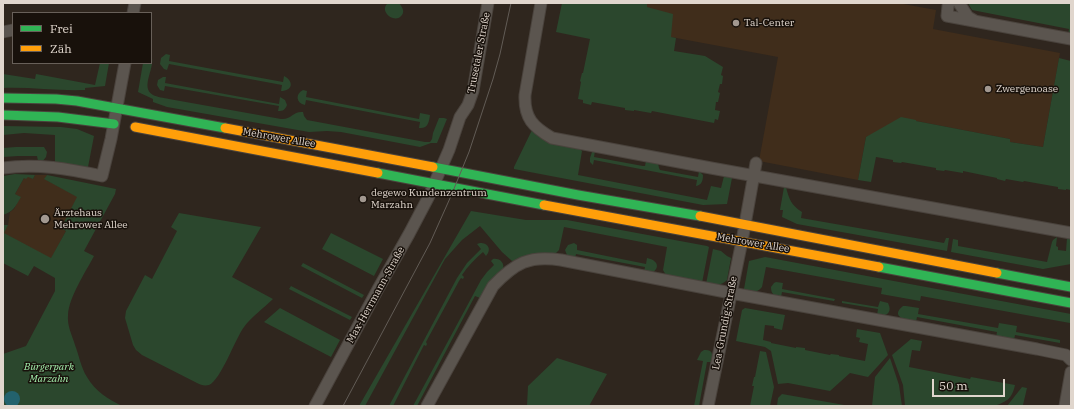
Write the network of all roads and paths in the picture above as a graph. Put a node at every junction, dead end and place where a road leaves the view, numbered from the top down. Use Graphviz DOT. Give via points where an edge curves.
graph roads {
  1 [pos="488,3"];
  2 [pos="541,3"];
  3 [pos="949,3"];
  4 [pos="959,3"];
  5 [pos="981,23"];
  6 [pos="1071,39"];
  7 [pos="125,64"];
  8 [pos="3,98"];
  9 [pos="116,108"];
  10 [pos="3,115"];
  11 [pos="114,124"];
  12 [pos="135,127"];
  13 [pos="756,163"];
  14 [pos="3,168"];
  15 [pos="441,168"];
  16 [pos="753,176"];
  17 [pos="434,184"];
  18 [pos="745,225"];
  19 [pos="1071,233"];
  20 [pos="742,241"];
  21 [pos="1071,287"];
  22 [pos="731,293"];
  23 [pos="1071,303"];
  24 [pos="1071,360"];
  25 [pos="1071,372"];
  26 [pos="315,406"];
  27 [pos="428,406"];
  28 [pos="708,406"];
  29 [pos="1065,406"];
  1 -- 15 [label="street, Trusetaler Straße" via="473,91 460,117"];
  2 -- 16 [label="street" via="524,103 534,126 540,131 552,138"];
  3 -- 5 [label="street" via="947,16"];
  4 -- 5 [label="street" via="968,17"];
  5 -- 6 [label="street"];
  7 -- 9 [label="street"];
  8 -- 9 [label="main road, Mehrower Allee" via="56,99"];
  9 -- 11 [label="street"];
  9 -- 15 [label="main road, Mehrower Allee"];
  10 -- 11 [label="main road" via="64,117"];
  11 -- 14 [label="street" via="102,176 42,166"];
  12 -- 17 [label="main road, Mehrower Allee"];
  13 -- 16 [label="street, Lea-Grundig-Straße"];
  15 -- 17 [label="street"];
  15 -- 18 [label="main road, Mehrower Allee"];
  16 -- 18 [label="street, Lea-Grundig-Straße"];
  16 -- 19 [label="street"];
  17 -- 20 [label="main road, Mehrower Allee"];
  17 -- 26 [label="street, Max-Herrmann-Straße"];
  18 -- 20 [label="street, Lea-Grundig-Straße"];
  18 -- 21 [label="main road, Mehrower Allee"];
  20 -- 22 [label="street, Lea-Grundig-Straße"];
  20 -- 23 [label="main road, Mehrower Allee"];
  22 -- 24 [label="street" via="1066,355"];
  22 -- 27 [label="street" via="547,258 528,261 512,269 489,293"];
  22 -- 28 [label="street, Lea-Grundig-Straße"];
  25 -- 29 [label="street"];
}
